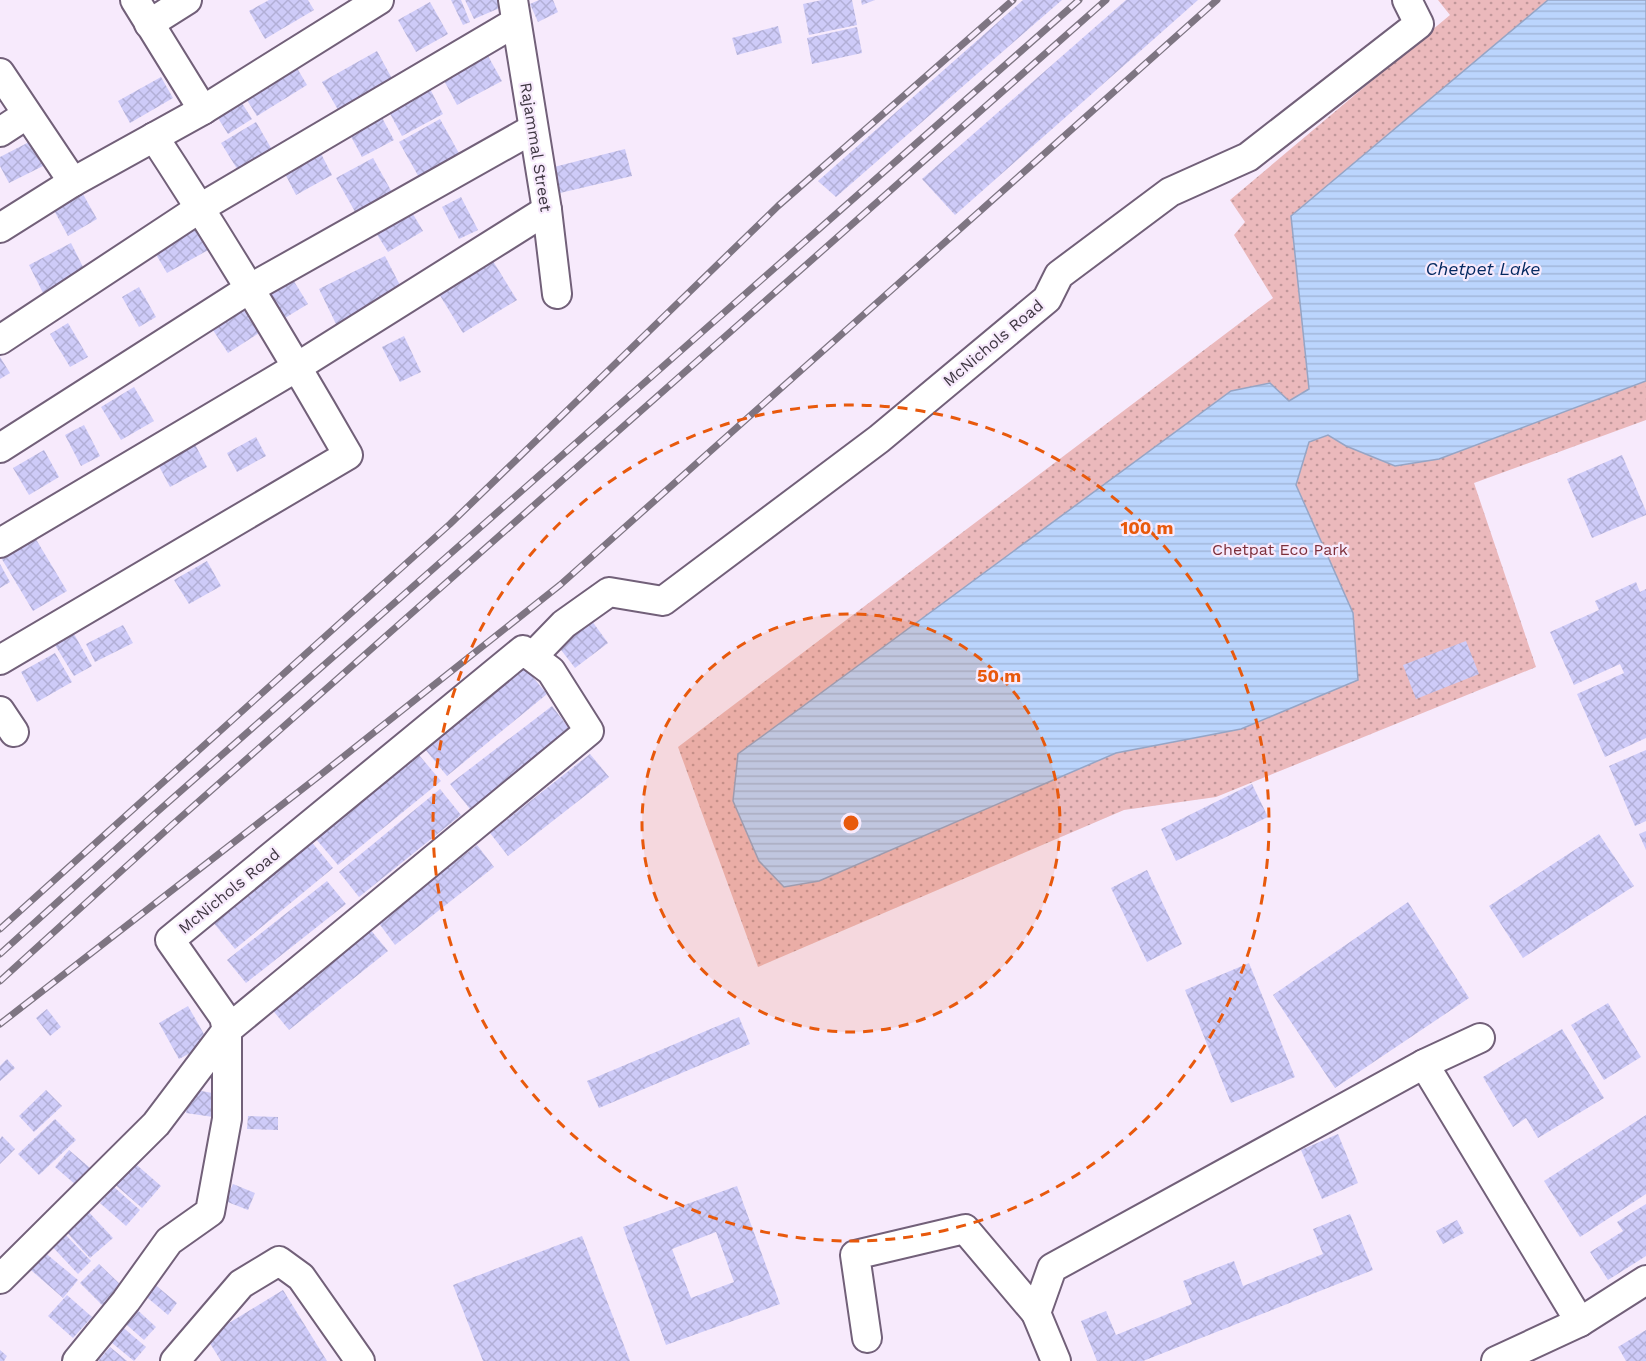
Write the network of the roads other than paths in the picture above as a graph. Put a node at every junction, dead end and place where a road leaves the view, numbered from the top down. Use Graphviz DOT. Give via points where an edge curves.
graph roads {
  1 [pos="187,0"];
  2 [pos="380,0"];
  3 [pos="1407,0"];
  4 [pos="514,11"];
  5 [pos="142,12"];
  6 [pos="0,74"];
  7 [pos="203,110"];
  8 [pos="27,116"];
  9 [pos="533,129"];
  10 [pos="0,132"];
  11 [pos="154,137"];
  12 [pos="73,182"];
  13 [pos="200,208"];
  14 [pos="547,210"];
  15 [pos="0,228"];
  16 [pos="249,289"];
  17 [pos="557,294"];
  18 [pos="0,340"];
  19 [pos="297,367"];
  20 [pos="0,448"];
  21 [pos="0,543"];
  22 [pos="0,660"];
  23 [pos="542,664"];
  24 [pos="227,1030"];
  25 [pos="1480,1038"];
  26 [pos="1424,1064"];
  27 [pos="0,1279"];
  28 [pos="1646,1280"];
  29 [pos="1036,1313"];
  30 [pos="1580,1322"];
  31 [pos="867,1338"];
  32 [pos="77,1361"];
  33 [pos="175,1361"];
  34 [pos="360,1361"];
  35 [pos="1056,1361"];
  36 [pos="1496,1361"];
  1 -- 5 [label="street"];
  2 -- 7 [label="street"];
  3 -- 23 [label="street, McNichols Road" via="1419,24 1248,157 1170,192 1059,275 1047,299 879,439 663,601 609,592 564,624"];
  4 -- 9 [label="street, Rajammal Street"];
  4 -- 13 [label="street"];
  5 -- 7 [label="street"];
  6 -- 8 [label="street"];
  7 -- 11 [label="street"];
  8 -- 10 [label="street"];
  8 -- 12 [label="street"];
  9 -- 14 [label="street, Rajammal Street"];
  9 -- 16 [label="street"];
  11 -- 12 [label="street"];
  11 -- 13 [label="street"];
  12 -- 15 [label="street"];
  13 -- 16 [label="street"];
  13 -- 18 [label="street"];
  14 -- 17 [label="street, Rajammal Street"];
  14 -- 19 [label="street"];
  16 -- 19 [label="street"];
  16 -- 20 [label="street"];
  19 -- 21 [label="street"];
  19 -- 22 [label="street" via="348,455"];
  23 -- 24 [label="street" via="589,731"];
  23 -- 24 [label="street, McNichols Road" via="523,650 170,940 224,1017"];
  24 -- 27 [label="street" via="156,1124"];
  24 -- 32 [label="street" via="227,1119 210,1212 169,1242"];
  25 -- 26 [label="street"];
  26 -- 29 [label="street" via="1052,1268"];
  26 -- 30 [label="street"];
  28 -- 30 [label="street"];
  29 -- 31 [label="street" via="965,1229 855,1256"];
  29 -- 35 [label="street"];
  30 -- 36 [label="street"];
  33 -- 34 [label="street" via="241,1284 279,1261 302,1277"];
}
